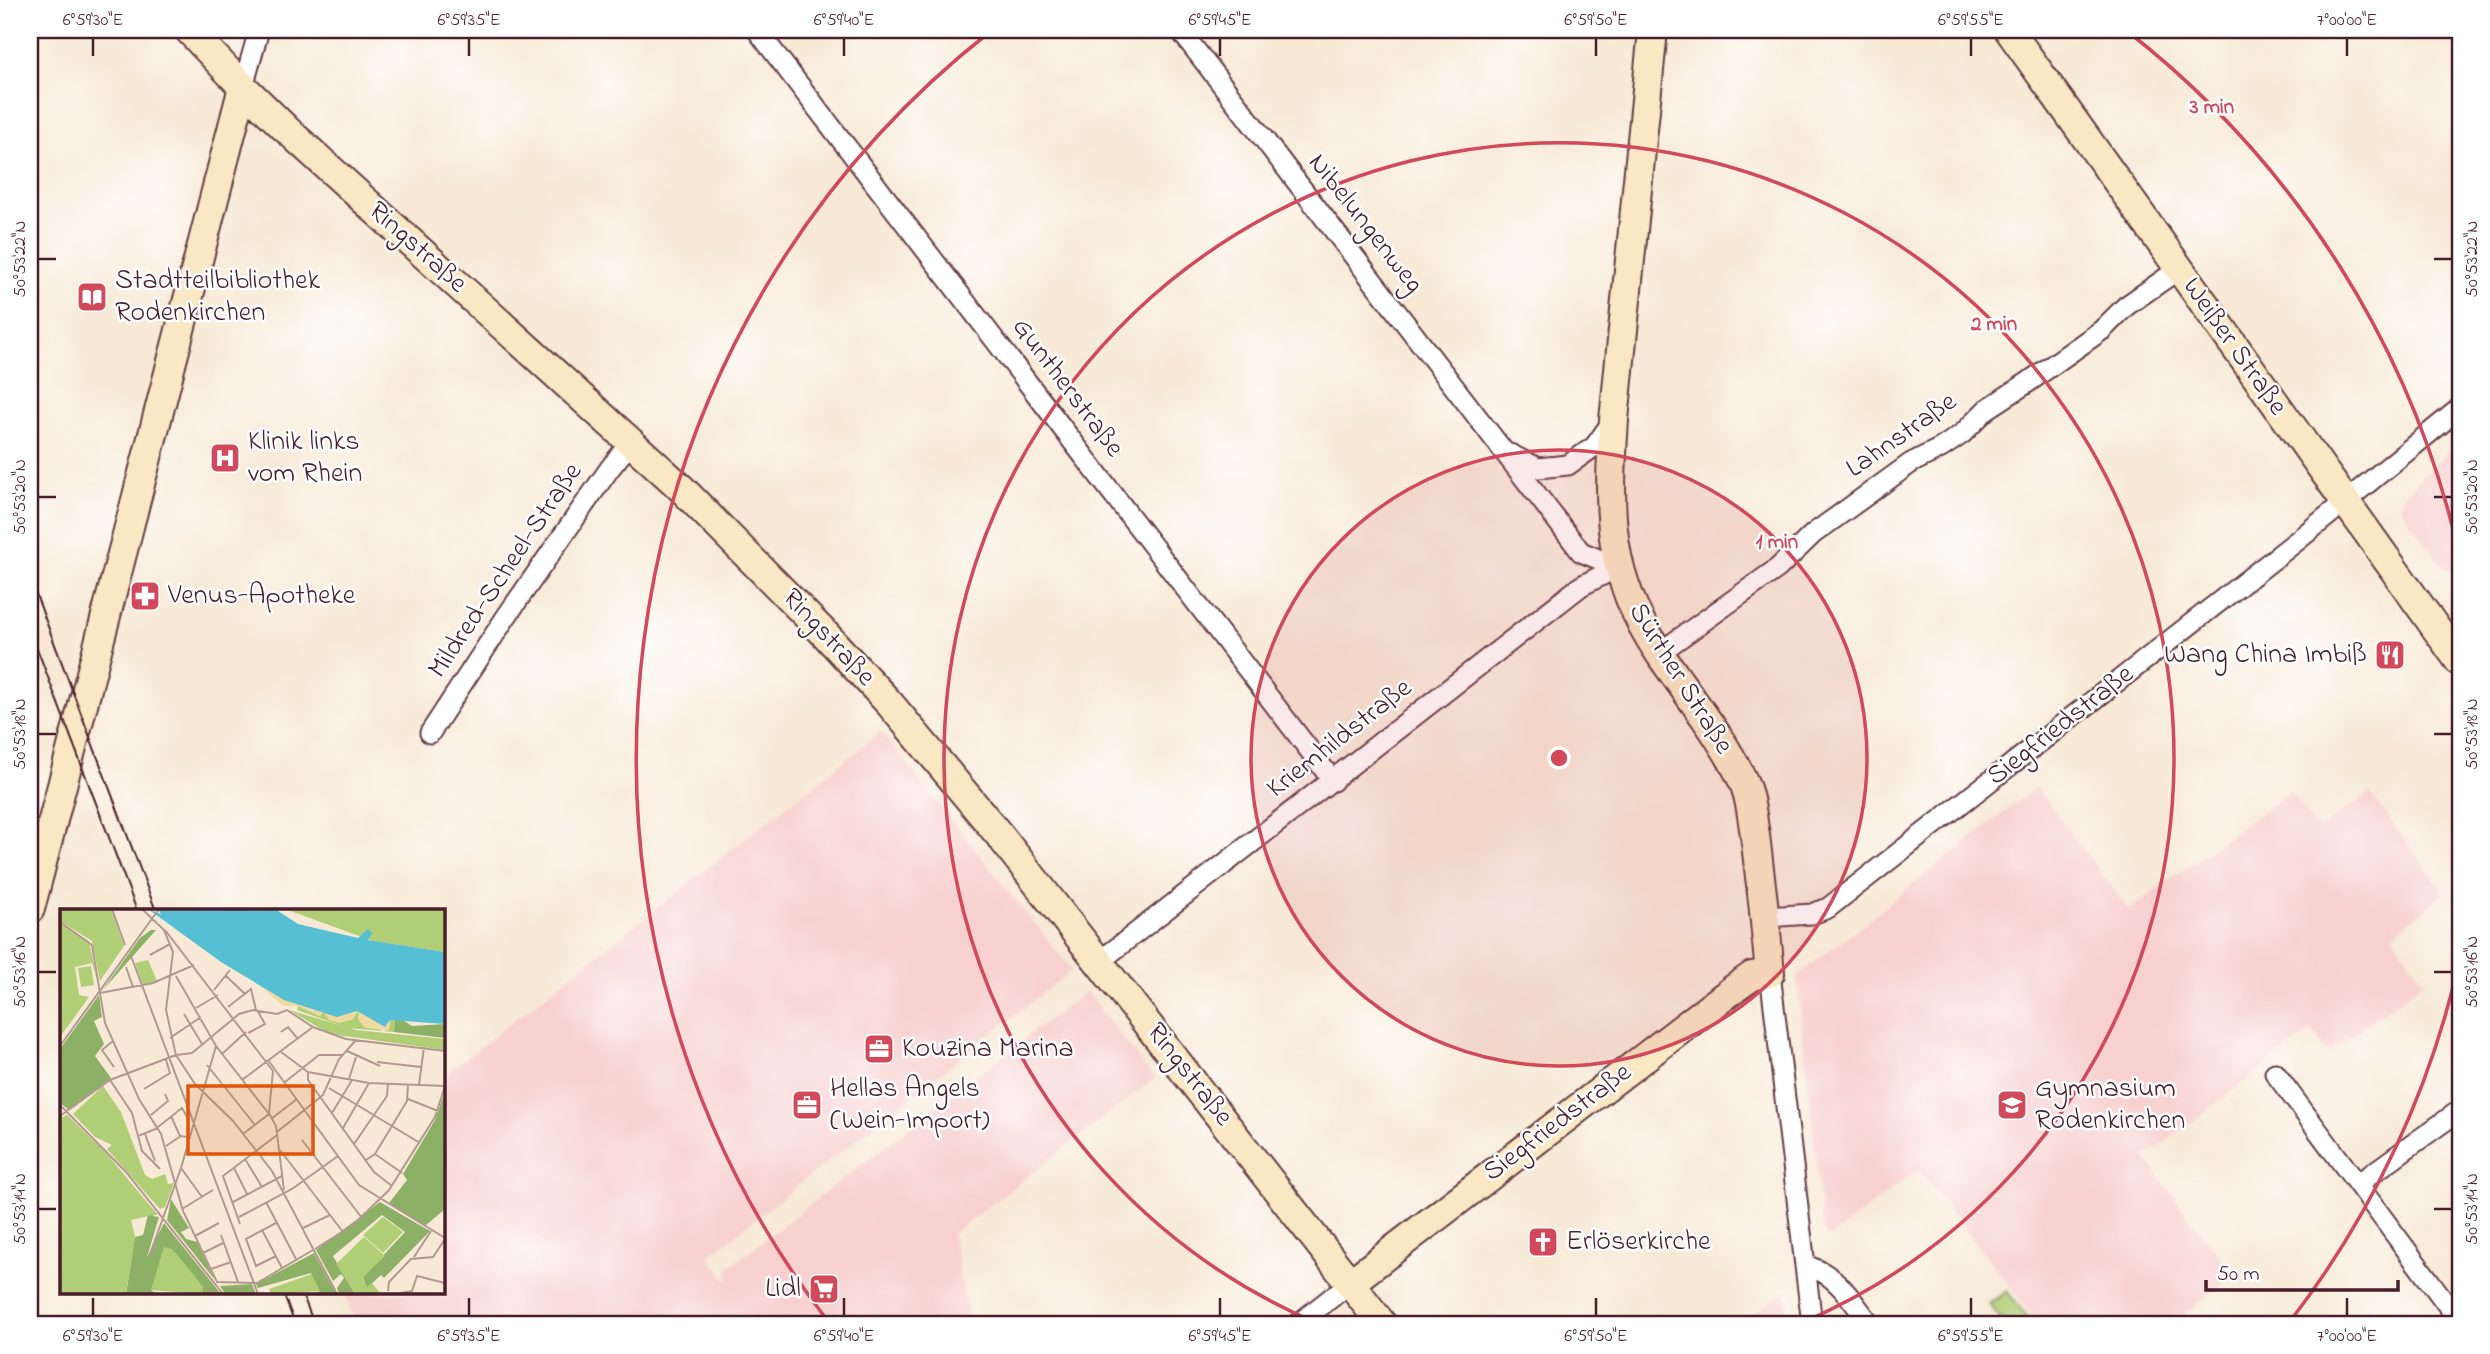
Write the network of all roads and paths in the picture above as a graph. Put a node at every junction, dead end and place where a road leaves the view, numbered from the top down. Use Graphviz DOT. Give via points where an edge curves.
graph roads {
  1 [pos="189,30"];
  2 [pos="259,30"];
  3 [pos="757,30"];
  4 [pos="1180,30"];
  5 [pos="1653,30"];
  6 [pos="2010,30"];
  7 [pos="243,88"];
  8 [pos="2179,269"];
  9 [pos="2460,408"];
  10 [pos="1614,420"];
  11 [pos="631,442"];
  12 [pos="1506,452"];
  13 [pos="2344,503"];
  14 [pos="1618,567"];
  15 [pos="1659,653"];
  16 [pos="2460,662"];
  17 [pos="430,733"];
  18 [pos="1333,781"];
  19 [pos="30,909"];
  20 [pos="1765,917"];
  21 [pos="1100,961"];
  22 [pos="1770,973"];
  23 [pos="2275,1073"];
  24 [pos="2460,1110"];
  25 [pos="2359,1183"];
  26 [pos="1807,1266"];
  27 [pos="1350,1283"];
  28 [pos="2460,1322"];
  29 [pos="1298,1324"];
  30 [pos="1382,1324"];
  31 [pos="1812,1324"];
  32 [pos="1870,1324"];
  1 -- 7 [label="street, Ringstraße"];
  2 -- 7 [label="street"];
  3 -- 18 [label="street, Guntherstraße"];
  4 -- 12 [label="street, Nibelungenweg"];
  5 -- 10 [label="street, Sürther Straße"];
  6 -- 8 [label="street, Weißer Straße"];
  7 -- 11 [label="street, Ringstraße"];
  7 -- 19 [label="street"];
  8 -- 13 [label="street, Weißer Straße"];
  8 -- 15 [label="street, Lahnstraße" via="2126,306 2102,330 1987,409 1962,434 1911,463 1813,534 1778,568"];
  9 -- 13 [label="street, Siegfriedstraße"];
  10 -- 12 [label="street, Nibelungenweg" via="1595,446 1568,465 1538,468"];
  10 -- 14 [label="street, Sürther Straße" via="1609,484"];
  11 -- 17 [label="street, Mildred-Scheel-Straße"];
  11 -- 21 [label="street, Ringstraße" via="752,558 863,675"];
  12 -- 14 [label="street, Nibelungenweg" via="1581,552"];
  13 -- 16 [label="street, Weißer Straße"];
  13 -- 20 [label="street, Siegfriedstraße" via="1828,908 1812,914"];
  14 -- 15 [label="street, Sürther Straße" via="1630,603"];
  14 -- 18 [label="street, Kriemhildstraße" via="1581,586"];
  15 -- 20 [label="street, Sürther Straße" via="1719,738 1745,785"];
  18 -- 21 [label="street, Kriemhildstraße"];
  20 -- 22 [label="street, Sürther Straße"];
  21 -- 27 [label="street, Ringstraße"];
  22 -- 26 [label="street, Sürther Straße"];
  22 -- 27 [label="street, Siegfriedstraße" via="1752,976 1735,988"];
  23 -- 25 [label="street"];
  24 -- 25 [label="street"];
  25 -- 28 [label="street"];
  26 -- 31 [label="street, Sürther Straße"];
  26 -- 32 [label="street" via="1821,1269 1843,1289"];
  27 -- 29 [label="street"];
  27 -- 30 [label="street, Ringstraße"];
}
